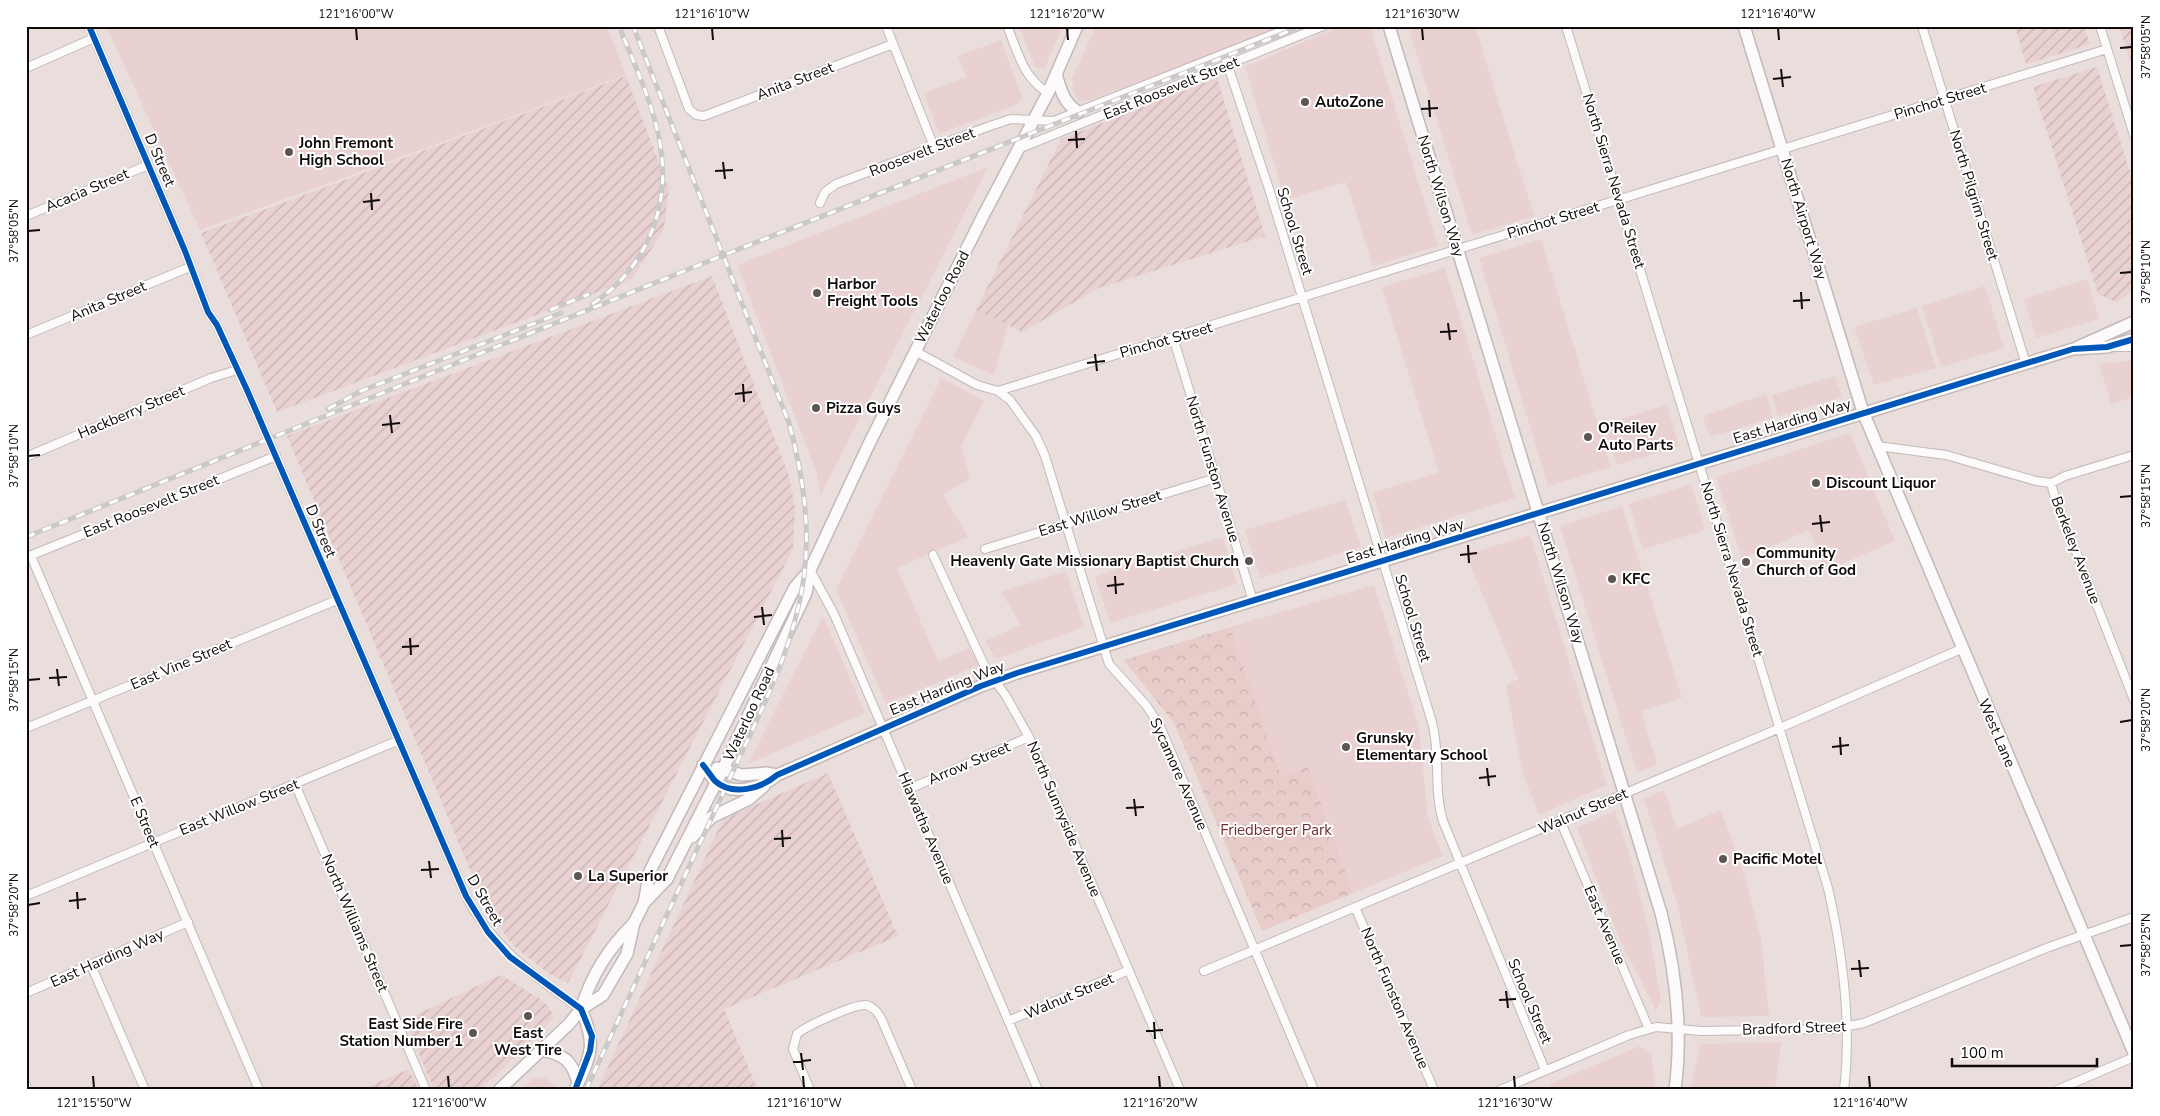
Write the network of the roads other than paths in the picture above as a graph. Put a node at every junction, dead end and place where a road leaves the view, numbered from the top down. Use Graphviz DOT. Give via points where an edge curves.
graph roads {
  1 [pos="89,26"];
  2 [pos="658,26"];
  3 [pos="886,26"];
  4 [pos="1008,26"];
  5 [pos="1077,26"];
  6 [pos="1294,26"];
  7 [pos="1323,26"];
  8 [pos="1389,26"];
  9 [pos="1566,26"];
  10 [pos="1744,26"];
  11 [pos="1922,26"];
  12 [pos="2100,26"];
  13 [pos="94,38"];
  14 [pos="893,44"];
  15 [pos="2107,49"];
  16 [pos="1224,54"];
  17 [pos="1229,65"];
  18 [pos="26,68"];
  19 [pos="1056,74"];
  20 [pos="1048,93"];
  21 [pos="1945,99"];
  22 [pos="1078,112"];
  23 [pos="1034,120"];
  24 [pos="2134,135"];
  25 [pos="934,147"];
  26 [pos="1018,149"];
  27 [pos="1782,150"];
  28 [pos="148,165"];
  29 [pos="1620,199"];
  30 [pos="820,203"];
  31 [pos="26,216"];
  32 [pos="1458,249"];
  33 [pos="190,267"];
  34 [pos="1302,297"];
  35 [pos="2134,322"];
  36 [pos="26,336"];
  37 [pos="1173,337"];
  38 [pos="2134,339"];
  39 [pos="2107,347"];
  40 [pos="2134,347"];
  41 [pos="2075,348"];
  42 [pos="914,351"];
  43 [pos="2026,364"];
  44 [pos="237,370"];
  45 [pos="998,391"];
  46 [pos="1863,412"];
  47 [pos="1878,446"];
  48 [pos="2134,455"];
  49 [pos="276,456"];
  50 [pos="26,457"];
  51 [pos="1700,462"];
  52 [pos="1216,478"];
  53 [pos="2052,483"];
  54 [pos="1539,512"];
  55 [pos="1065,524"];
  56 [pos="985,549"];
  57 [pos="933,555"];
  58 [pos="28,556"];
  59 [pos="1383,561"];
  60 [pos="810,570"];
  61 [pos="336,600"];
  62 [pos="1253,601"];
  63 [pos="1103,646"];
  64 [pos="1962,649"];
  65 [pos="995,681"];
  66 [pos="2132,688"];
  67 [pos="2134,700"];
  68 [pos="93,701"];
  69 [pos="26,728"];
  70 [pos="884,728"];
  71 [pos="1780,728"];
  72 [pos="1029,737"];
  73 [pos="397,742"];
  74 [pos="703,765"];
  75 [pos="723,769"];
  76 [pos="777,775"];
  77 [pos="716,782"];
  78 [pos="295,784"];
  79 [pos="767,784"];
  80 [pos="909,789"];
  81 [pos="1625,793"];
  82 [pos="1560,820"];
  83 [pos="154,842"];
  84 [pos="684,845"];
  85 [pos="1459,862"];
  86 [pos="26,896"];
  87 [pos="644,903"];
  88 [pos="1355,907"];
  89 [pos="2134,917"];
  90 [pos="188,922"];
  91 [pos="634,923"];
  92 [pos="2082,934"];
  93 [pos="1255,949"];
  94 [pos="91,965"];
  95 [pos="1129,970"];
  96 [pos="1204,971"];
  97 [pos="26,993"];
  98 [pos="581,1009"];
  99 [pos="1008,1021"];
  100 [pos="1847,1026"];
  101 [pos="1649,1029"];
  102 [pos="1678,1029"];
  103 [pos="542,1050"];
  104 [pos="2134,1052"];
  105 [pos="2134,1058"];
  106 [pos="1545,1070"];
  107 [pos="26,1085"];
  108 [pos="576,1086"];
  109 [pos="28,1090"];
  110 [pos="145,1090"];
  111 [pos="259,1090"];
  112 [pos="426,1090"];
  113 [pos="499,1090"];
  114 [pos="810,1090"];
  115 [pos="912,1090"];
  116 [pos="1038,1090"];
  117 [pos="1180,1090"];
  118 [pos="1314,1090"];
  119 [pos="1434,1090"];
  120 [pos="1500,1090"];
  121 [pos="1675,1090"];
  122 [pos="1844,1090"];
  123 [pos="2057,1090"];
  1 -- 13 [label="street, D Street"];
  2 -- 14 [label="street, Anita Street" via="689,108 696,115 704,116"];
  3 -- 14 [label="street"];
  4 -- 20 [label="street" via="1024,69 1033,83"];
  5 -- 19 [label="main road, Waterloo Road"];
  6 -- 16 [label="street, East Roosevelt Street"];
  7 -- 17 [label="street, East Roosevelt Street"];
  8 -- 32 [label="main road, North Wilson Way"];
  9 -- 29 [label="street, North Sierra Nevada Street"];
  10 -- 27 [label="main road, North Airport Way"];
  11 -- 21 [label="street, North Pilgrim Street"];
  12 -- 15 [label="street"];
  13 -- 18 [label="street"];
  13 -- 28 [label="street, D Street"];
  14 -- 25 [label="street"];
  15 -- 21 [label="street, Pinchot Street"];
  15 -- 24 [label="street"];
  16 -- 17 [label="street, School Street"];
  16 -- 22 [label="street, East Roosevelt Street"];
  17 -- 26 [label="street, East Roosevelt Street"];
  17 -- 34 [label="street, School Street"];
  19 -- 20 [label="main road, Waterloo Road"];
  19 -- 22 [label="main road" via="1068,105"];
  20 -- 23 [label="main road, Waterloo Road"];
  21 -- 27 [label="street, Pinchot Street"];
  21 -- 43 [label="street, North Pilgrim Street"];
  22 -- 23 [label="street, East Roosevelt Street" via="1054,121"];
  23 -- 25 [label="street, Roosevelt Street" via="1011,119"];
  23 -- 26 [label="main road, Waterloo Road"];
  25 -- 30 [label="street, Roosevelt Street" via="836,184 825,192"];
  26 -- 42 [label="main road, Waterloo Road"];
  27 -- 29 [label="street, Pinchot Street"];
  27 -- 46 [label="main road, North Airport Way"];
  28 -- 31 [label="street, Acacia Street"];
  28 -- 33 [label="street, D Street"];
  29 -- 32 [label="street, Pinchot Street"];
  29 -- 51 [label="street, North Sierra Nevada Street"];
  32 -- 34 [label="street, Pinchot Street"];
  32 -- 54 [label="main road, North Wilson Way"];
  33 -- 36 [label="street, Anita Street"];
  33 -- 44 [label="street, D Street"];
  34 -- 37 [label="street, Pinchot Street"];
  34 -- 59 [label="street, School Street"];
  35 -- 41 [label="main road, East Harding Way"];
  37 -- 45 [label="street, Pinchot Street"];
  37 -- 52 [label="street, North Funston Avenue"];
  38 -- 39 [label="main road, East Harding Way"];
  39 -- 40 [label="street"];
  39 -- 41 [label="main road, East Harding Way"];
  41 -- 43 [label="main road, East Harding Way"];
  42 -- 45 [label="street, Sycamore Avenue" via="977,385"];
  42 -- 60 [label="main road, Waterloo Road"];
  43 -- 46 [label="main road, East Harding Way"];
  44 -- 49 [label="street, D Street"];
  44 -- 50 [label="street, Hackberry Street" via="211,378"];
  45 -- 55 [label="street, Sycamore Avenue" via="1010,400 1036,436"];
  46 -- 47 [label="main road, West Lane"];
  46 -- 51 [label="main road, East Harding Way"];
  47 -- 53 [label="street, Berkeley Avenue" via="1946,455"];
  47 -- 64 [label="main road, West Lane"];
  48 -- 53 [label="street"];
  49 -- 58 [label="street, East Roosevelt Street"];
  49 -- 61 [label="street, D Street"];
  51 -- 54 [label="main road, East Harding Way"];
  51 -- 71 [label="street, North Sierra Nevada Street"];
  52 -- 55 [label="street, East Willow Street"];
  52 -- 62 [label="street, North Funston Avenue"];
  53 -- 66 [label="street, Berkeley Avenue" via="2055,498"];
  54 -- 59 [label="main road, East Harding Way"];
  54 -- 81 [label="main road, North Wilson Way"];
  55 -- 56 [label="street, East Willow Street"];
  55 -- 63 [label="street, Sycamore Avenue"];
  57 -- 65 [label="street, North Sunnyside Avenue" via="985,667"];
  58 -- 68 [label="street, E Street"];
  59 -- 62 [label="main road, East Harding Way"];
  59 -- 85 [label="street, School Street" via="1435,732 1440,809"];
  60 -- 70 [label="street, Hiawatha Avenue" via="834,614"];
  60 -- 74 [label="main road, Waterloo Road" via="795,587"];
  60 -- 75 [label="main road, Waterloo Road" via="806,593"];
  61 -- 68 [label="street, East Vine Street"];
  61 -- 73 [label="street, D Street"];
  62 -- 63 [label="main road, East Harding Way"];
  63 -- 65 [label="main road, East Harding Way"];
  63 -- 93 [label="street, Sycamore Avenue" via="1111,666 1160,726"];
  64 -- 71 [label="street, Walnut Street"];
  64 -- 92 [label="main road, West Lane"];
  65 -- 70 [label="main road, East Harding Way"];
  65 -- 72 [label="street, North Sunnyside Avenue"];
  66 -- 67 [label="street, Berkeley Avenue"];
  68 -- 69 [label="street, East Vine Street"];
  68 -- 83 [label="street, E Street"];
  70 -- 76 [label="main road, East Harding Way"];
  70 -- 80 [label="street, Hiawatha Avenue"];
  71 -- 81 [label="street, Walnut Street"];
  71 -- 100 [label="street, North Sierra Nevada Street" via="1835,916"];
  72 -- 80 [label="street, Arrow Street"];
  72 -- 95 [label="street, North Sunnyside Avenue"];
  73 -- 78 [label="street, East Willow Street"];
  73 -- 98 [label="street, D Street" via="466,896 488,932 520,965"];
  74 -- 75 [label="main road, East Harding Way"];
  74 -- 77 [label="main road"];
  74 -- 87 [label="main road, Waterloo Road" via="650,871"];
  75 -- 76 [label="main road, East Harding Way" via="742,775"];
  75 -- 77 [label="main road, Waterloo Road"];
  76 -- 79 [label="main road, East Harding Way"];
  77 -- 79 [label="main road" via="745,789"];
  77 -- 84 [label="main road, Waterloo Road"];
  78 -- 83 [label="street, East Willow Street"];
  78 -- 112 [label="street, North Williams Street"];
  79 -- 84 [label="main road, East Harding Way" via="748,799 712,816"];
  80 -- 99 [label="street, Hiawatha Avenue"];
  81 -- 82 [label="street, Walnut Street"];
  81 -- 102 [label="main road, North Wilson Way" via="1668,939"];
  82 -- 85 [label="street, Walnut Street"];
  82 -- 101 [label="street, East Avenue"];
  83 -- 86 [label="street, East Willow Street"];
  83 -- 90 [label="street, E Street"];
  84 -- 87 [label="main road, Waterloo Road" via="666,879"];
  85 -- 88 [label="street, Walnut Street"];
  85 -- 106 [label="street, School Street"];
  87 -- 91 [label="main road, Waterloo Road"];
  88 -- 93 [label="street, Walnut Street"];
  88 -- 119 [label="street, North Funston Avenue"];
  89 -- 92 [label="street, Bradford Street"];
  90 -- 94 [label="street, East Harding Way"];
  90 -- 111 [label="street, E Street"];
  91 -- 98 [label="main road, Waterloo Road" via="612,945 588,986"];
  91 -- 98 [label="main road, Waterloo Road" via="627,954 603,995"];
  92 -- 100 [label="street, Bradford Street" via="1881,1017"];
  92 -- 104 [label="main road, West Lane"];
  93 -- 96 [label="street, Walnut Street"];
  93 -- 118 [label="street, Sycamore Avenue"];
  94 -- 97 [label="street, East Harding Way"];
  94 -- 110 [label="street"];
  95 -- 99 [label="street, Walnut Street"];
  95 -- 117 [label="street, North Sunnyside Avenue"];
  98 -- 103 [label="main road, Waterloo Road"];
  98 -- 108 [label="main road" via="592,1036 590,1051"];
  99 -- 116 [label="street, Hiawatha Avenue"];
  100 -- 102 [label="street, Bradford Street" via="1832,1029"];
  100 -- 122 [label="street, North Sierra Nevada Street"];
  101 -- 102 [label="street, Bradford Street"];
  101 -- 106 [label="street, Bradford Street"];
  102 -- 121 [label="main road, North Wilson Way"];
  103 -- 108 [label="main road" via="569,1061 574,1069"];
  103 -- 113 [label="main road, Waterloo Road"];
  105 -- 123 [label="street"];
  106 -- 120 [label="street, Bradford Street"];
  107 -- 109 [label="street"];
  114 -- 115 [label="street" via="793,1049 794,1040 802,1029 860,1005 874,1008 881,1018"];
}
